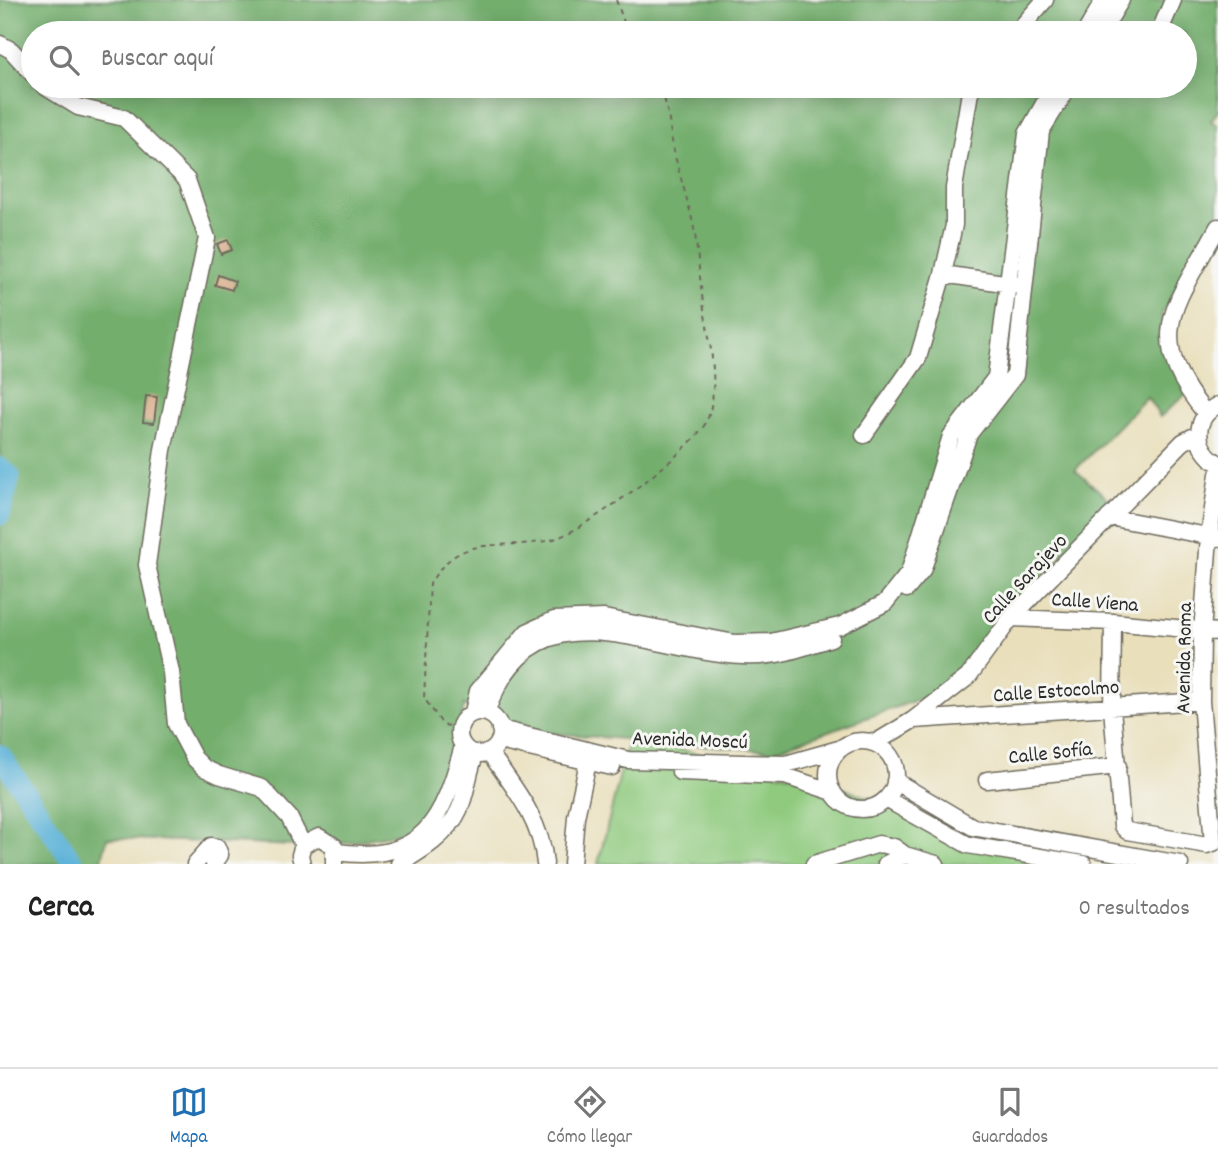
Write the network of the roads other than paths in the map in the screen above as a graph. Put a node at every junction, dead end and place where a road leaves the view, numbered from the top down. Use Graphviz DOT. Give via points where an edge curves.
graph roads {
  1 [pos="1045,0"];
  2 [pos="1104,0"];
  3 [pos="1121,0"];
  4 [pos="1173,0"];
  5 [pos="1027,21"];
  6 [pos="1091,21"];
  7 [pos="1108,21"];
  8 [pos="1164,21"];
  9 [pos="0,44"];
  10 [pos="21,61"];
  11 [pos="63,98"];
  12 [pos="969,98"];
  13 [pos="1047,98"];
  14 [pos="1062,98"];
  15 [pos="1218,227"];
  16 [pos="943,274"];
  17 [pos="1008,285"];
  18 [pos="1024,286"];
  19 [pos="1212,410"];
  20 [pos="1198,434"];
  21 [pos="864,435"];
  22 [pos="1218,463"];
  23 [pos="1218,474"];
  24 [pos="1109,517"];
  25 [pos="931,521"];
  26 [pos="1213,537"];
  27 [pos="1011,618"];
  28 [pos="1113,622"];
  29 [pos="1210,632"];
  30 [pos="1201,701"];
  31 [pos="1112,708"];
  32 [pos="480,713"];
  33 [pos="914,720"];
  34 [pos="875,743"];
  35 [pos="485,744"];
  36 [pos="839,749"];
  37 [pos="588,762"];
  38 [pos="1118,766"];
  39 [pos="698,767"];
  40 [pos="786,770"];
  41 [pos="987,780"];
  42 [pos="895,782"];
  43 [pos="833,792"];
  44 [pos="886,799"];
  45 [pos="303,845"];
  46 [pos="905,855"];
  47 [pos="335,858"];
  48 [pos="1065,862"];
  49 [pos="195,864"];
  50 [pos="214,864"];
  51 [pos="302,864"];
  52 [pos="399,864"];
  53 [pos="545,864"];
  54 [pos="572,864"];
  55 [pos="814,864"];
  56 [pos="886,864"];
  57 [pos="936,864"];
  58 [pos="1083,864"];
  59 [pos="1180,864"];
  1 -- 5 [label="street"];
  2 -- 6 [label="street"];
  3 -- 7 [label="street"];
  4 -- 8 [label="street"];
  9 -- 10 [label="street"];
  11 -- 45 [label="street" via="78,107 124,118 187,180 207,238 163,450 147,565 172,673 176,724 204,768 249,782 273,798"];
  12 -- 16 [label="street" via="954,188 954,225"];
  13 -- 17 [label="street" via="1027,134"];
  14 -- 18 [label="street" via="1041,131"];
  15 -- 19 [label="street" via="1174,308 1167,335 1187,391"];
  16 -- 17 [label="street"];
  16 -- 21 [label="street" via="918,358"];
  17 -- 18 [label="street"];
  17 -- 25 [label="street" via="996,377 951,436"];
  18 -- 25 [label="street" via="1015,375 969,434"];
  19 -- 20 [label="street"];
  20 -- 22 [label="street" via="1204,452"];
  20 -- 24 [label="street, Calle Sarajevo" via="1183,442"];
  23 -- 26 [label="street, Avenida Roma"];
  24 -- 26 [label="street"];
  24 -- 27 [label="street, Calle Sarajevo"];
  25 -- 32 [label="street" via="922,571 897,602 854,630 780,655 672,646 627,629 547,637 521,657"];
  26 -- 29 [label="street, Avenida Roma"];
  27 -- 28 [label="street, Calle Viena"];
  27 -- 33 [label="street, Calle Sarajevo" via="968,677"];
  28 -- 29 [label="street, Calle Viena"];
  28 -- 31 [label="street"];
  29 -- 30 [label="street, Avenida Roma"];
  30 -- 31 [label="street, Calle Estocolmo"];
  30 -- 38 [label="street, Avenida Roma" via="1213,843 1127,831 1122,826"];
  31 -- 33 [label="street, Calle Estocolmo"];
  31 -- 38 [label="street"];
  32 -- 35 [label="street" via="498,722"];
  32 -- 35 [label="street" via="464,718 459,727"];
  33 -- 34 [label="street, Calle Sarajevo"];
  34 -- 36 [label="street" via="856,741"];
  34 -- 42 [label="street" via="892,759"];
  35 -- 37 [label="street, Avenida Moscú"];
  35 -- 39 [label="street, Avenida Moscú"];
  35 -- 47 [label="street" via="450,793 432,829 400,851 366,859"];
  35 -- 52 [label="street" via="467,774 459,811 434,842"];
  35 -- 53 [label="street" via="523,800 544,844"];
  36 -- 40 [label="street, Avenida Moscú"];
  36 -- 43 [label="street" via="828,768"];
  37 -- 39 [label="street, Avenida Moscú" via="631,771"];
  37 -- 54 [label="street"];
  38 -- 41 [label="street, Calle Sofía"];
  39 -- 40 [label="street, Avenida Moscú"];
  40 -- 43 [label="street, Avenida Moscú"];
  42 -- 44 [label="street"];
  42 -- 59 [label="street" via="973,827"];
  43 -- 44 [label="street" via="856,808"];
  44 -- 48 [label="street" via="968,845"];
  45 -- 47 [label="street" via="319,837 330,842"];
  45 -- 51 [label="street"];
  46 -- 55 [label="street" via="879,844"];
  46 -- 56 [label="street"];
  46 -- 57 [label="street"];
  48 -- 58 [label="street"];
  49 -- 50 [label="street" via="211,846 217,847 220,855"];
}
